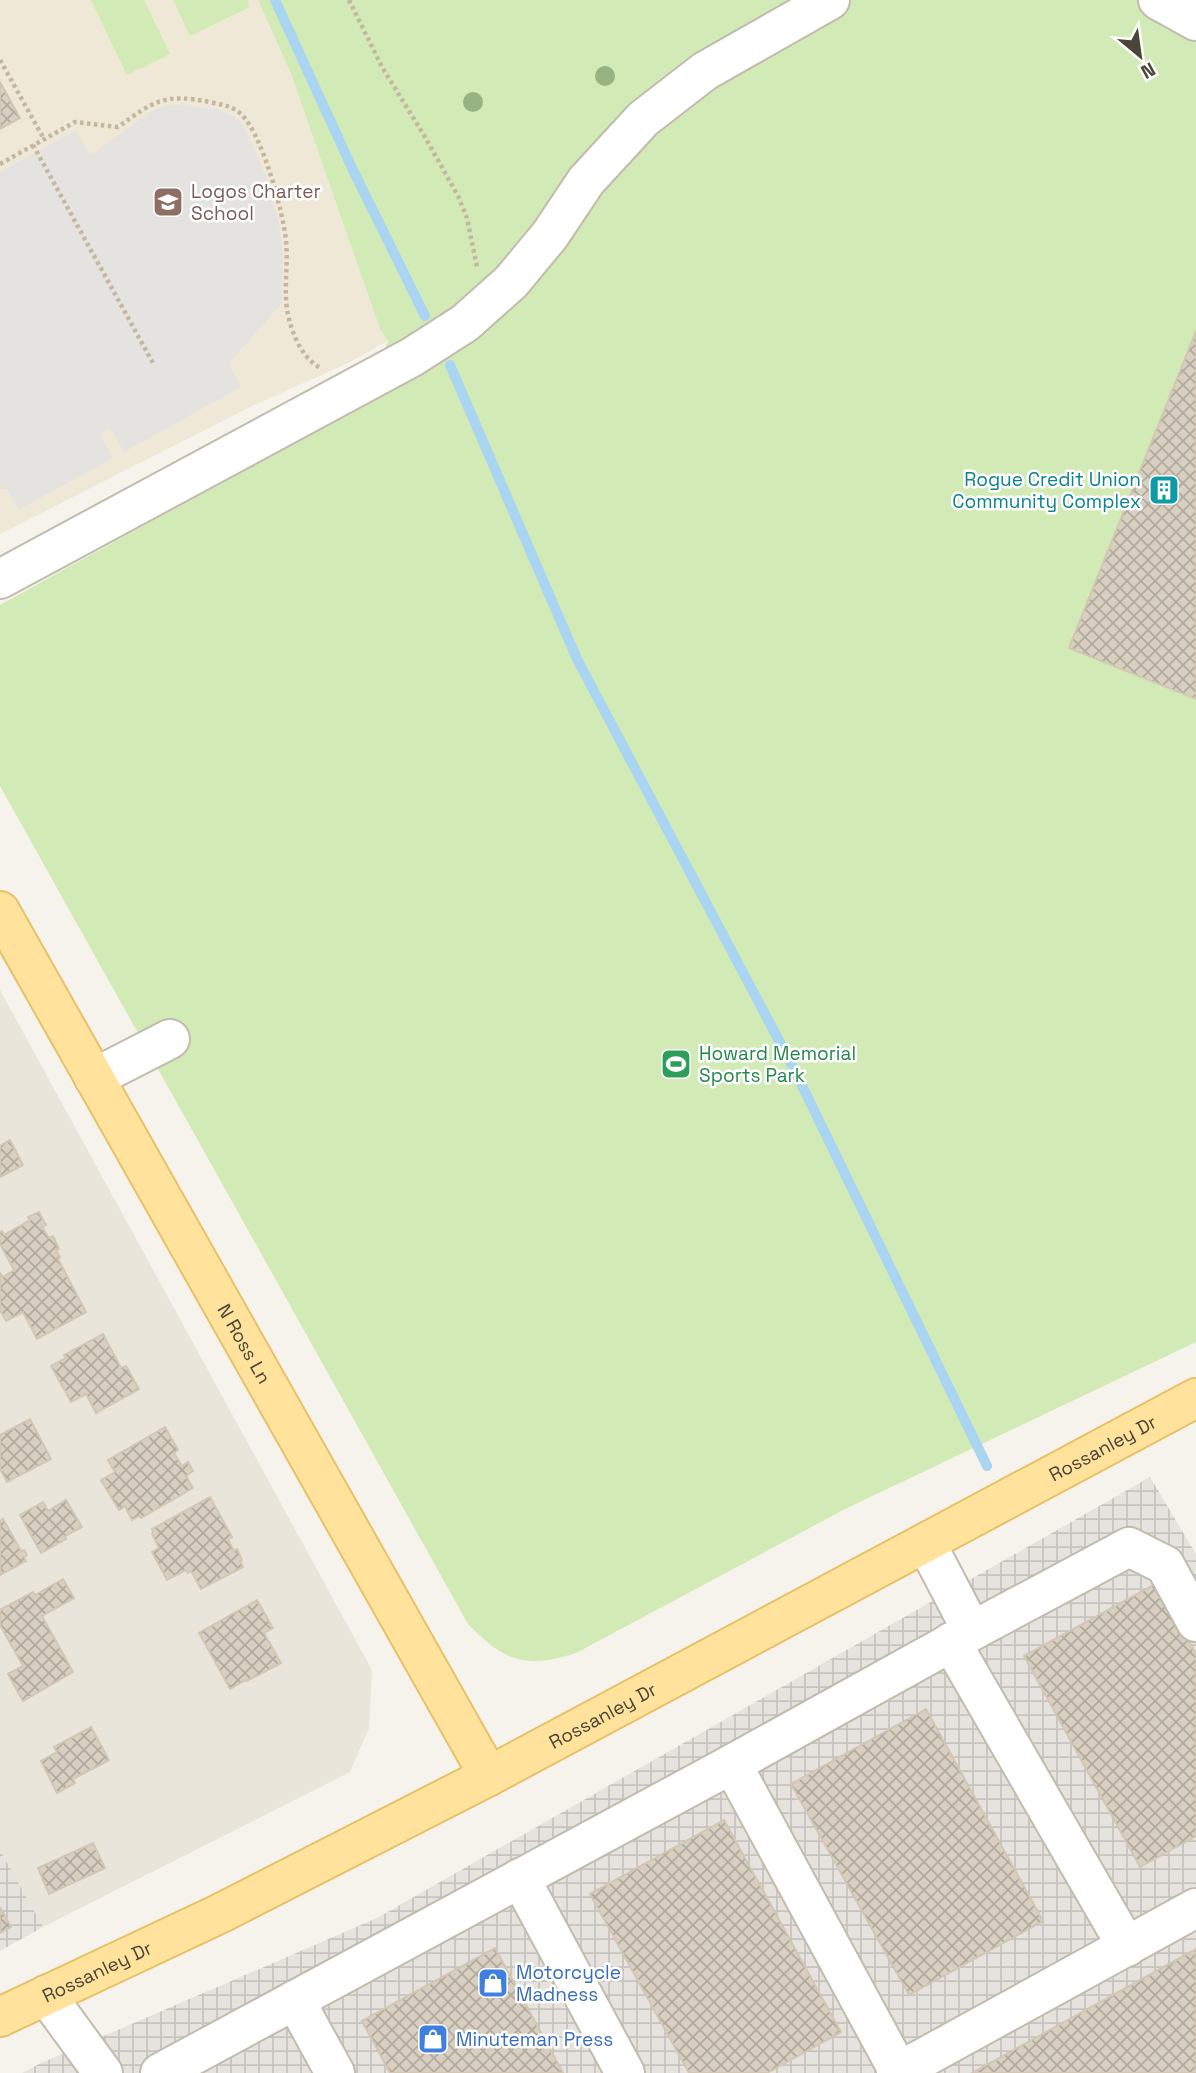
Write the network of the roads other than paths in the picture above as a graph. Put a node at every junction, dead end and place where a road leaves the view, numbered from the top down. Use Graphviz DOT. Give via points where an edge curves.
graph roads {
  1 [pos="830,0"];
  2 [pos="1158,0"];
  3 [pos="1196,21"];
  4 [pos="0,579"];
  5 [pos="0,911"];
  6 [pos="170,1039"];
  7 [pos="94,1078"];
  8 [pos="1196,1398"];
  9 [pos="926,1543"];
  10 [pos="1196,1622"];
  11 [pos="962,1637"];
  12 [pos="732,1764"];
  13 [pos="489,1776"];
  14 [pos="520,1878"];
  15 [pos="1196,1908"];
  16 [pos="1127,1947"];
  17 [pos="46,1995"];
  18 [pos="295,2000"];
  19 [pos="0,2017"];
  20 [pos="898,2072"];
  21 [pos="103,2073"];
  22 [pos="160,2073"];
  23 [pos="335,2073"];
  24 [pos="625,2073"];
  1 -- 4 [label="lane" via="705,71 643,120 586,181 511,282 465,323 412,357"];
  2 -- 3 [label="lane"];
  5 -- 7 [label="main road, N Ross Ln"];
  6 -- 7 [label="lane"];
  7 -- 13 [label="main road, N Ross Ln"];
  8 -- 9 [label="main road, Rossanley Dr"];
  9 -- 11 [label="lane"];
  9 -- 13 [label="main road, Rossanley Dr"];
  10 -- 11 [label="lane" via="1165,1565 1129,1547"];
  11 -- 12 [label="lane"];
  11 -- 16 [label="lane"];
  12 -- 14 [label="lane"];
  12 -- 20 [label="lane"];
  13 -- 17 [label="main road, Rossanley Dr" via="219,1914"];
  14 -- 18 [label="lane"];
  14 -- 24 [label="lane"];
  15 -- 16 [label="lane"];
  16 -- 20 [label="lane"];
  17 -- 19 [label="main road, Rossanley Dr"];
  17 -- 21 [label="lane"];
  18 -- 22 [label="lane"];
  18 -- 23 [label="lane"];
}
